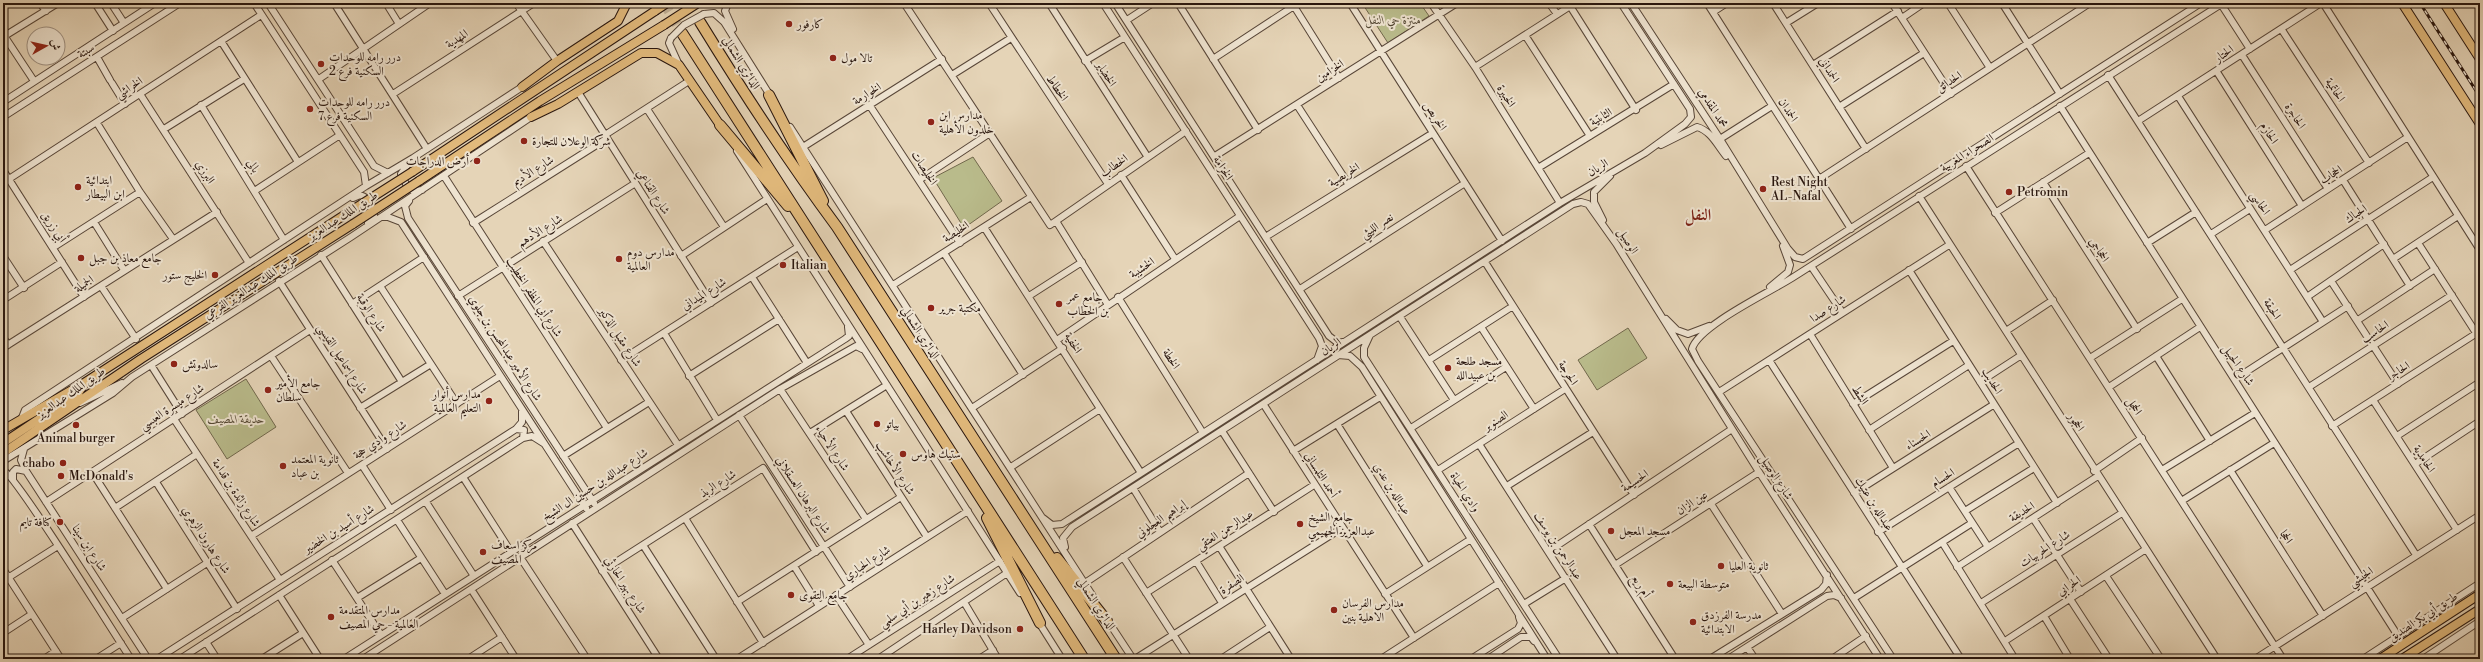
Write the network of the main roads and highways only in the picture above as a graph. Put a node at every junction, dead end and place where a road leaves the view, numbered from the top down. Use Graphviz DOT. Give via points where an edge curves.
graph roads {
  1 [pos="627,3"];
  2 [pos="667,3"];
  3 [pos="698,3"];
  4 [pos="2402,3"];
  5 [pos="2444,3"];
  6 [pos="702,18"];
  7 [pos="682,33"];
  8 [pos="589,52"];
  9 [pos="2480,59"];
  10 [pos="585,76"];
  11 [pos="769,95"];
  12 [pos="2480,124"];
  13 [pos="720,125"];
  14 [pos="837,227"];
  15 [pos="817,241"];
  16 [pos="84,383"];
  17 [pos="94,392"];
  18 [pos="49,412"];
  19 [pos="3,430"];
  20 [pos="3,443"];
  21 [pos="3,453"];
  22 [pos="964,472"];
  23 [pos="1022,514"];
  24 [pos="2480,594"];
  25 [pos="2480,609"];
  26 [pos="1107,621"];
  27 [pos="1040,623"];
  28 [pos="1084,659"];
  29 [pos="1116,659"];
  30 [pos="2380,659"];
  31 [pos="2402,659"];
  1 -- 8 [label="main road" via="618,21 522,87"];
  2 -- 8 [label="main road, طريق الملك عبدالعزيز, bridge"];
  3 -- 10 [label="main road, طريق الملك عبدالعزيز, bridge"];
  4 -- 12 [label="main road"];
  5 -- 9 [label="main road"];
  6 -- 14 [label="highway, الدائري الشمالي" via="772,136"];
  7 -- 15 [label="highway"];
  8 -- 16 [label="main road, طريق الملك عبدالعزيز, bridge" via="438,156"];
  10 -- 13 [label="main road" via="531,118 641,53 657,53 679,65"];
  10 -- 17 [label="main road, طريق الملك عبدالعزيز, bridge" via="540,101"];
  11 -- 14 [label="highway"];
  13 -- 15 [label="highway"];
  14 -- 23 [label="highway, الدائري الشمالي"];
  15 -- 22 [label="highway"];
  16 -- 18 [label="main road" via="78,393"];
  16 -- 19 [label="main road, طريق الملك عبدالعزيز"];
  17 -- 18 [label="main road" via="82,395"];
  17 -- 21 [label="main road, طريق الملك عبدالعزيز"];
  18 -- 20 [label="main road"];
  22 -- 27 [label="highway"];
  22 -- 28 [label="highway"];
  23 -- 26 [label="highway"];
  23 -- 29 [label="highway, الدائري الشمالي"];
  24 -- 30 [label="main road, طريق أبي بكر الصديق"];
  25 -- 31 [label="main road, طريق أبي بكر الصديق"];
}
